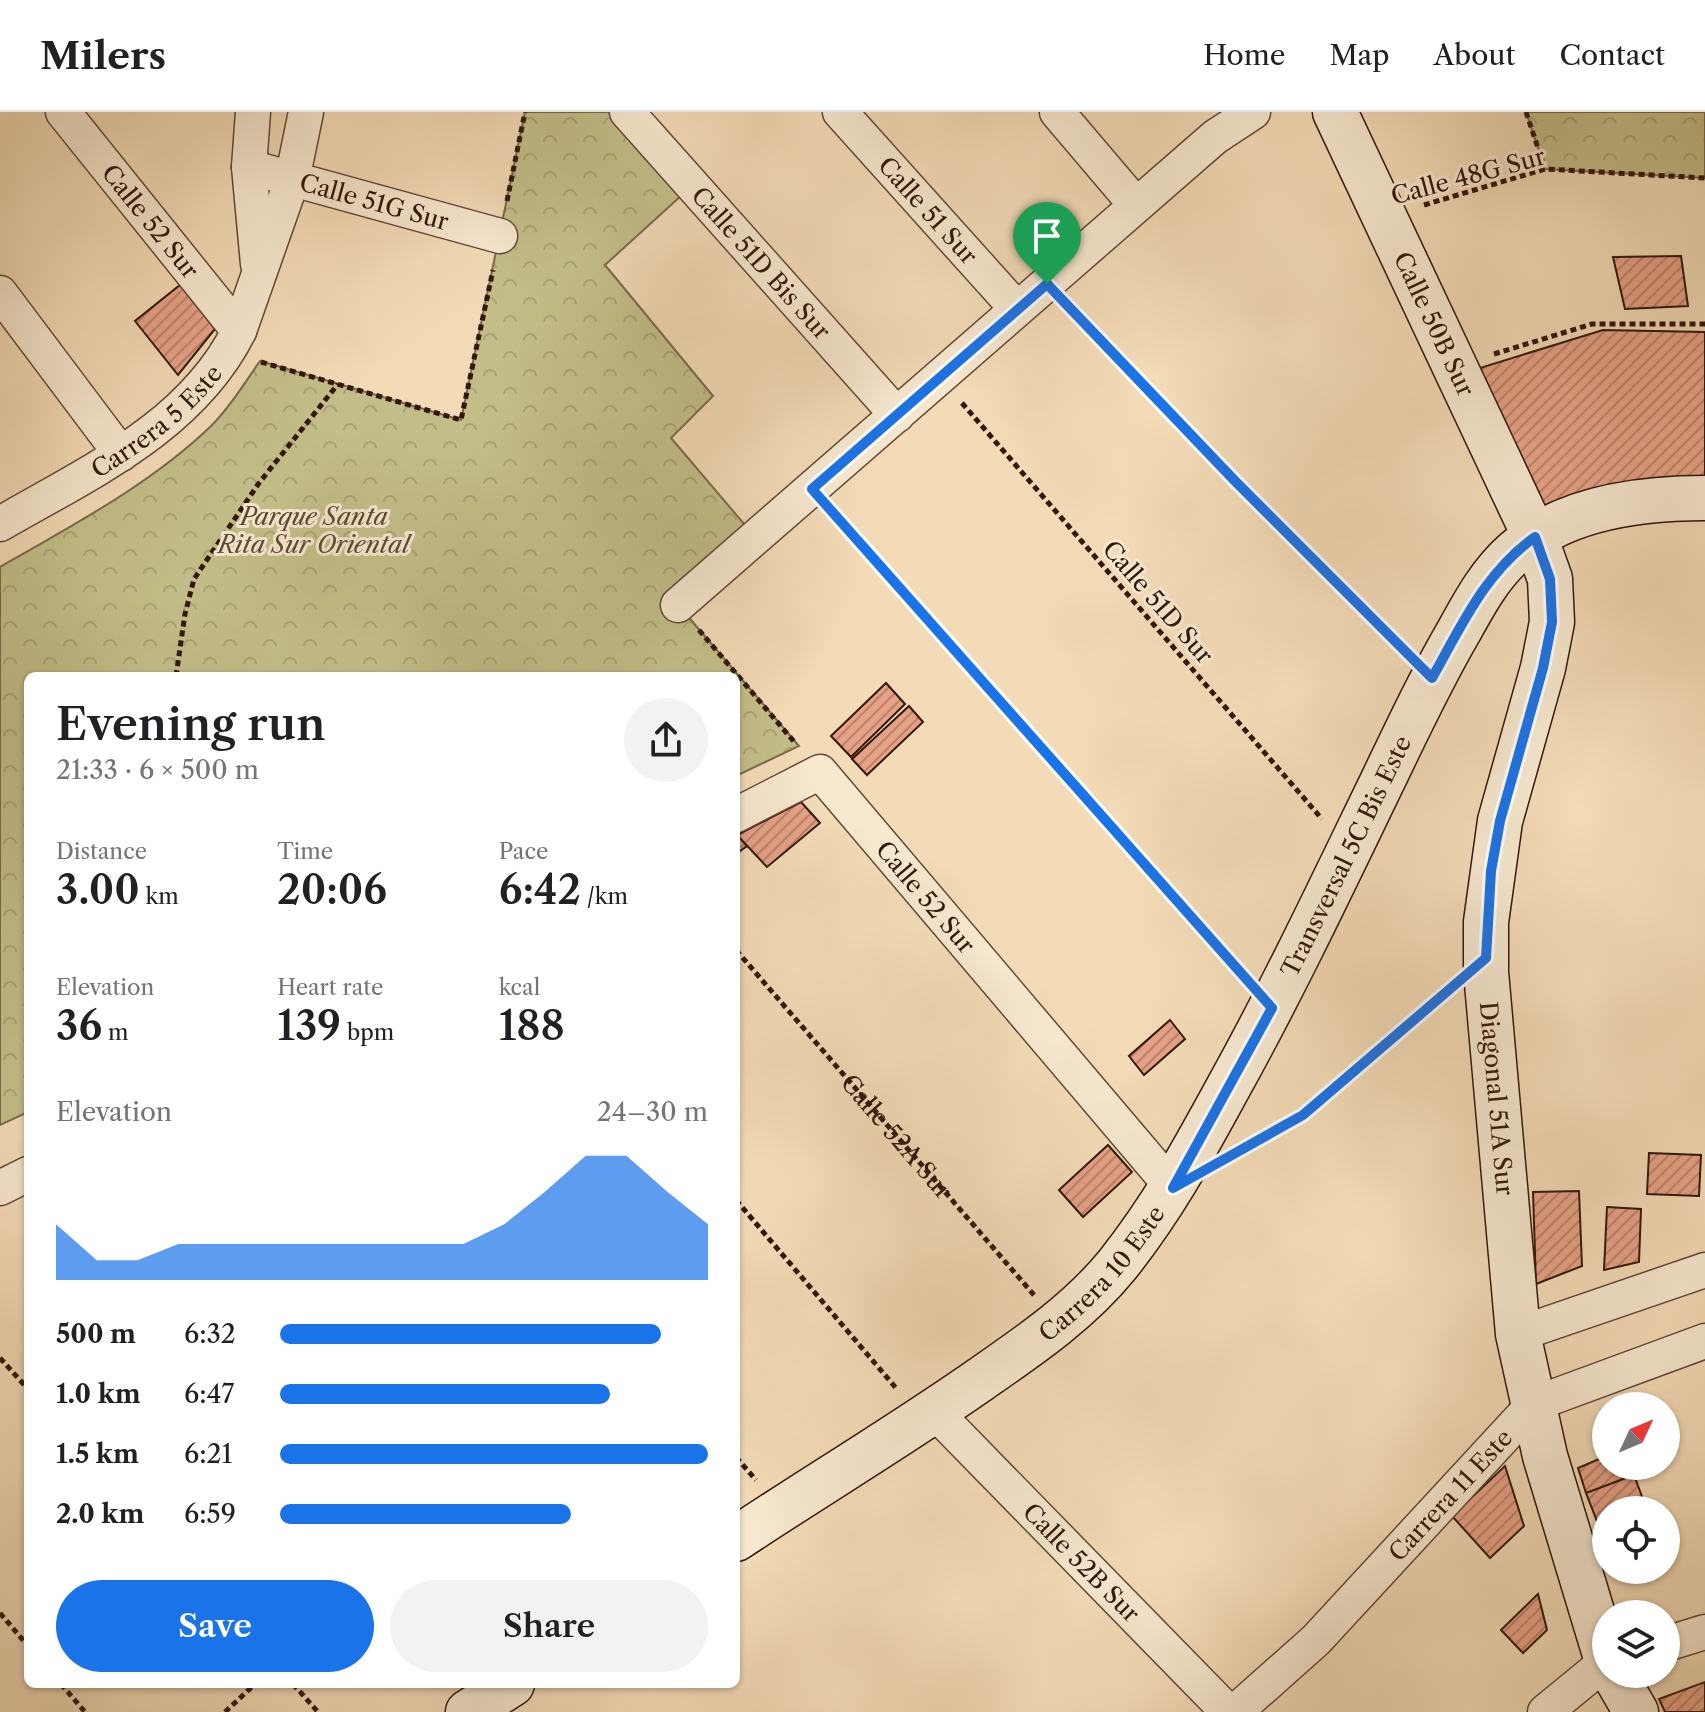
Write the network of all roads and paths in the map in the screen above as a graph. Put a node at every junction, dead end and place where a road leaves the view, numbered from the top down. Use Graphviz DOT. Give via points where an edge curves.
graph roads {
  1 [pos="63,112"];
  2 [pos="253,112"];
  3 [pos="306,112"];
  4 [pos="627,112"];
  5 [pos="840,112"];
  6 [pos="1057,112"];
  7 [pos="1253,112"];
  8 [pos="1335,112"];
  9 [pos="1526,112"];
  10 [pos="249,167"];
  11 [pos="1545,169"];
  12 [pos="1705,178"];
  13 [pos="292,180"];
  14 [pos="1136,205"];
  15 [pos="1385,217"];
  16 [pos="500,236"];
  17 [pos="259,272"];
  18 [pos="1047,284"];
  19 [pos="0,293"];
  20 [pos="1017,309"];
  21 [pos="1705,324"];
  22 [pos="233,342"];
  23 [pos="1455,365"];
  24 [pos="940,377"];
  25 [pos="338,384"];
  26 [pos="897,415"];
  27 [pos="461,420"];
  28 [pos="121,454"];
  29 [pos="812,489"];
  30 [pos="1705,498"];
  31 [pos="0,524"];
  32 [pos="1535,537"];
  33 [pos="678,605"];
  34 [pos="177,672"];
  35 [pos="735,672"];
  36 [pos="740,678"];
  37 [pos="1432,678"];
  38 [pos="820,772"];
  39 [pos="740,813"];
  40 [pos="1349,850"];
  41 [pos="740,955"];
  42 [pos="1486,958"];
  43 [pos="1272,1008"];
  44 [pos="1238,1151"];
  45 [pos="24,1176"];
  46 [pos="0,1188"];
  47 [pos="1173,1188"];
  48 [pos="740,1204"];
  49 [pos="1705,1270"];
  50 [pos="1058,1323"];
  51 [pos="1518,1334"];
  52 [pos="1705,1341"];
  53 [pos="0,1358"];
  54 [pos="24,1385"];
  55 [pos="1534,1404"];
  56 [pos="929,1416"];
  57 [pos="740,1536"];
  58 [pos="0,1613"];
  59 [pos="1592,1613"];
  60 [pos="1705,1632"];
  61 [pos="1680,1640"];
  62 [pos="24,1641"];
  63 [pos="1592,1672"];
  64 [pos="64,1688"];
  65 [pos="251,1688"];
  66 [pos="297,1688"];
  67 [pos="506,1688"];
  68 [pos="1622,1688"];
  69 [pos="85,1712"];
  70 [pos="225,1712"];
  71 [pos="318,1712"];
  72 [pos="468,1712"];
  73 [pos="1228,1712"];
  74 [pos="1235,1712"];
  75 [pos="1545,1712"];
  76 [pos="1636,1712"];
  1 -- 22 [label="street, Calle 52 Sur"];
  2 -- 10 [label="street, Carrera 5 Este"];
  3 -- 13 [label="street, Carrera 5 Este"];
  4 -- 26 [label="street, Calle 51D Bis Sur"];
  5 -- 20 [label="street, Calle 51 Sur"];
  6 -- 14 [label="street"];
  7 -- 14 [label="street" via="1215,137"];
  8 -- 15 [label="street, Calle 50B Sur"];
  9 -- 11 [label="path"];
  10 -- 13 [label="street, Calle 51G Sur"];
  10 -- 17 [label="street, Carrera 5 Este"];
  11 -- 12 [label="path, Calle 48G Sur"];
  11 -- 15 [label="path, Calle 48G Sur"];
  13 -- 16 [label="street, Calle 51G Sur"];
  13 -- 17 [label="street, Carrera 5 Este"];
  14 -- 18 [label="street"];
  15 -- 23 [label="street, Calle 50B Sur"];
  17 -- 22 [label="street, Carrera 5 Este"];
  18 -- 20 [label="street"];
  18 -- 37 [label="path"];
  19 -- 28 [label="street"];
  20 -- 24 [label="street"];
  21 -- 23 [label="path" via="1592,324"];
  22 -- 25 [label="path"];
  22 -- 28 [label="street, Carrera 5 Este" via="201,387"];
  23 -- 32 [label="street, Calle 50B Sur"];
  24 -- 26 [label="street"];
  24 -- 40 [label="path, Calle 51D Sur"];
  25 -- 27 [label="path"];
  25 -- 34 [label="path" via="259,483 194,579"];
  26 -- 29 [label="street"];
  28 -- 31 [label="street, Carrera 5 Este"];
  29 -- 33 [label="street"];
  29 -- 43 [label="path"];
  30 -- 32 [label="street, Transversal 5C Bis Este" via="1627,502"];
  32 -- 37 [label="street, Transversal 5C Bis Este" via="1487,583"];
  32 -- 42 [label="street, Diagonal 51A Sur" via="1550,579 1552,622 1500,821 1488,897"];
  33 -- 35 [label="path"];
  36 -- 38 [label="path"];
  37 -- 40 [label="street, Transversal 5C Bis Este"];
  38 -- 39 [label="street"];
  38 -- 47 [label="street, Calle 52 Sur"];
  40 -- 43 [label="street, Transversal 5C Bis Este"];
  41 -- 50 [label="path, Calle 52A Sur"];
  42 -- 44 [label="path" via="1303,1115"];
  42 -- 51 [label="street, Diagonal 51A Sur"];
  43 -- 47 [label="street, Transversal 5C Bis Este"];
  45 -- 46 [label="street"];
  47 -- 50 [label="street, Carrera 10 Este" via="1115,1268"];
  48 -- 56 [label="path"];
  49 -- 51 [label="street"];
  50 -- 56 [label="street, Carrera 10 Este"];
  51 -- 55 [label="street, Diagonal 51A Sur"];
  52 -- 55 [label="street, Carrera 11 Este"];
  53 -- 54 [label="path"];
  55 -- 59 [label="street, Diagonal 51A Sur"];
  55 -- 74 [label="street, Carrera 11 Este" via="1316,1640"];
  56 -- 57 [label="street, Carrera 10 Este"];
  56 -- 73 [label="street, Calle 52B Sur"];
  58 -- 62 [label="path"];
  60 -- 61 [label="street"];
  63 -- 75 [label="street"];
  64 -- 69 [label="path"];
  65 -- 70 [label="path"];
  66 -- 71 [label="path"];
  67 -- 72 [label="street"];
  68 -- 76 [label="street"];
}
